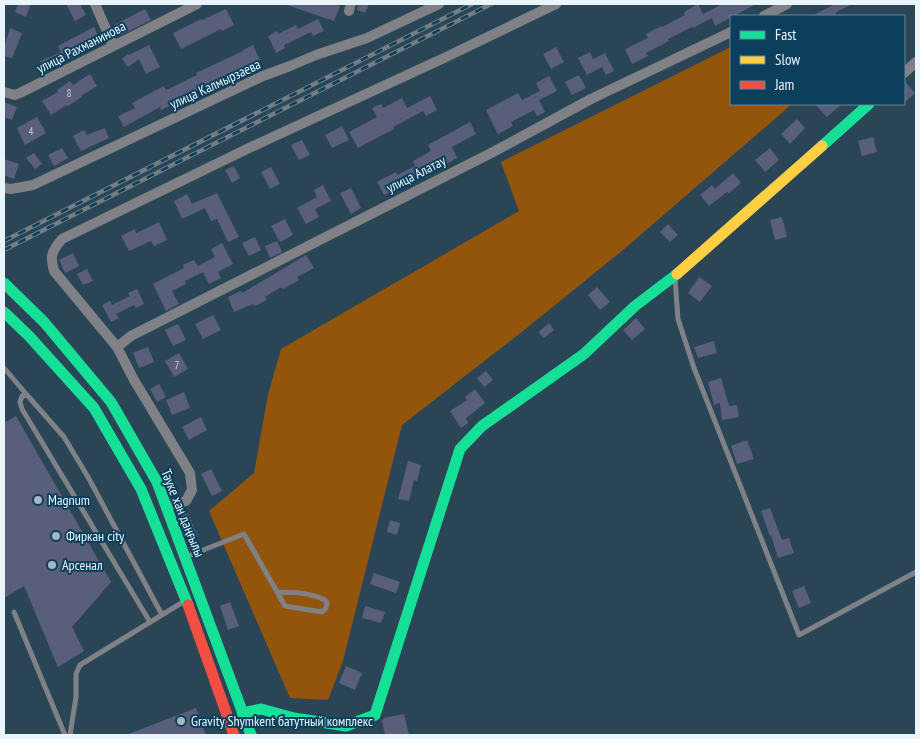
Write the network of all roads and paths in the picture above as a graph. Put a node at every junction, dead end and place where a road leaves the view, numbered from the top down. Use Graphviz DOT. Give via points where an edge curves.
graph roads {
  1 [pos="95,4"];
  2 [pos="197,4"];
  3 [pos="439,4"];
  4 [pos="556,4"];
  5 [pos="786,4"];
  6 [pos="766,15"];
  7 [pos="730,32"];
  8 [pos="113,46"];
  9 [pos="916,62"];
  10 [pos="905,72"];
  11 [pos="4,92"];
  12 [pos="868,105"];
  13 [pos="4,188"];
  14 [pos="675,276"];
  15 [pos="4,283"];
  16 [pos="4,312"];
  17 [pos="117,347"];
  18 [pos="4,368"];
  19 [pos="27,395"];
  20 [pos="166,507"];
  21 [pos="186,558"];
  22 [pos="916,572"];
  23 [pos="277,592"];
  24 [pos="199,595"];
  25 [pos="186,600"];
  26 [pos="14,612"];
  27 [pos="162,615"];
  28 [pos="150,622"];
  29 [pos="242,713"];
  30 [pos="65,735"];
  31 [pos="70,735"];
  32 [pos="234,735"];
  33 [pos="250,735"];
  1 -- 8 [label="street"];
  2 -- 8 [label="street, улица Рахманинова"];
  3 -- 13 [label="street, улица Калмырзаева" via="367,38 263,76 33,185"];
  4 -- 17 [label="street" via="62,240 50,259 54,271"];
  5 -- 6 [label="street"];
  7 -- 17 [label="street, улица Алатау" via="591,98 495,151 131,336"];
  8 -- 11 [label="street, улица Рахманинова" via="15,95"];
  9 -- 10 [label="street"];
  12 -- 14 [label="main road"];
  14 -- 22 [label="lane" via="678,319 694,368 799,635"];
  14 -- 29 [label="main road" via="635,306 584,354 482,426 460,449 374,715 346,726 261,709"];
  15 -- 20 [label="main road, Тәуке хан даңғылы" via="44,322 111,402 157,482"];
  16 -- 25 [label="main road, Тәуке хан даңғылы" via="94,408 141,488"];
  17 -- 20 [label="street" via="190,473 192,490 186,501"];
  18 -- 19 [label="lane"];
  19 -- 27 [label="lane" via="64,436"];
  19 -- 28 [label="lane" via="22,396 22,410"];
  20 -- 21 [label="main road, Тәуке хан даңғылы"];
  21 -- 23 [label="lane" via="244,534"];
  21 -- 24 [label="main road, Тәуке хан даңғылы"];
  23 -- 23 [label="lane" via="322,598 327,602 326,608 322,612 284,606"];
  24 -- 25 [label="lane"];
  24 -- 29 [label="main road, Тәуке хан даңғылы"];
  25 -- 27 [label="lane"];
  25 -- 32 [label="main road, Тәуке хан даңғылы"];
  26 -- 30 [label="lane"];
  27 -- 28 [label="lane"];
  28 -- 31 [label="lane" via="80,665 76,674"];
  29 -- 33 [label="main road, Тәуке хан даңғылы"];
}
